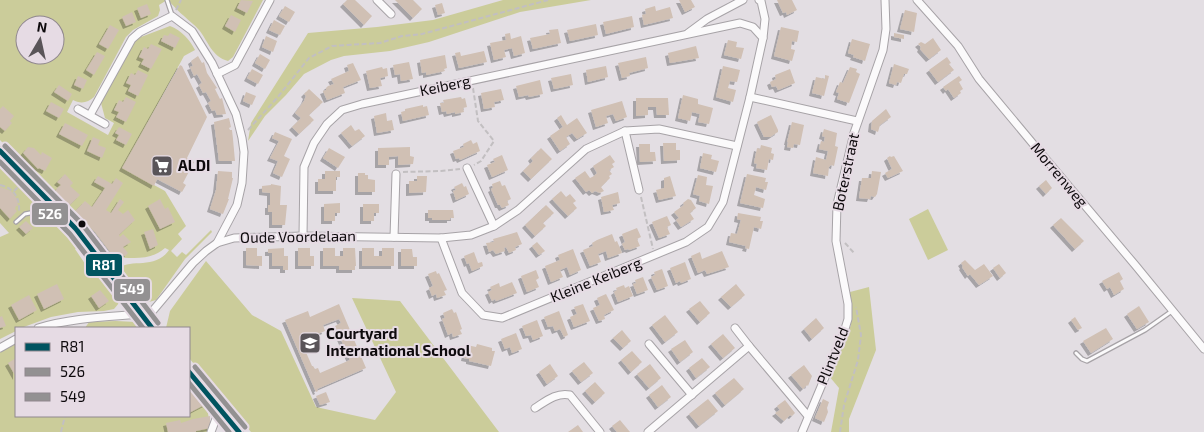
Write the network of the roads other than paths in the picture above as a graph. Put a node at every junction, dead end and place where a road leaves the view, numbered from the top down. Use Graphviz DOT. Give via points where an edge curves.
graph roads {
  1 [pos="166,0"];
  2 [pos="270,0"];
  3 [pos="377,0"];
  4 [pos="743,0"];
  5 [pos="758,0"];
  6 [pos="885,0"];
  7 [pos="918,0"];
  8 [pos="391,14"];
  9 [pos="172,16"];
  10 [pos="685,36"];
  11 [pos="763,38"];
  12 [pos="217,74"];
  13 [pos="750,97"];
  14 [pos="78,109"];
  15 [pos="90,115"];
  16 [pos="857,122"];
  17 [pos="105,124"];
  18 [pos="625,131"];
  19 [pos="738,146"];
  20 [pos="0,152"];
  21 [pos="467,168"];
  22 [pos="396,174"];
  23 [pos="639,190"];
  24 [pos="49,200"];
  25 [pos="16,222"];
  26 [pos="494,226"];
  27 [pos="303,236"];
  28 [pos="394,237"];
  29 [pos="440,238"];
  30 [pos="217,243"];
  31 [pos="844,278"];
  32 [pos="130,301"];
  33 [pos="1173,311"];
  34 [pos="119,316"];
  35 [pos="143,317"];
  36 [pos="41,327"];
  37 [pos="151,327"];
  38 [pos="735,328"];
  39 [pos="15,340"];
  40 [pos="649,344"];
  41 [pos="749,346"];
  42 [pos="0,348"];
  43 [pos="1204,349"];
  44 [pos="1076,353"];
  45 [pos="190,373"];
  46 [pos="692,395"];
  47 [pos="535,408"];
  48 [pos="222,412"];
  49 [pos="808,416"];
  50 [pos="211,432"];
  51 [pos="239,432"];
  52 [pos="600,432"];
  53 [pos="648,432"];
  54 [pos="802,432"];
  1 -- 9 [label="lane"];
  2 -- 12 [label="street" via="235,65"];
  3 -- 8 [label="street"];
  4 -- 10 [label="street, Keiberg" via="707,19"];
  5 -- 11 [label="street" via="765,19"];
  6 -- 16 [label="street, Boterstraat" via="883,50"];
  7 -- 33 [label="street, Morrenweg" via="958,46 979,79"];
  9 -- 12 [label="street" via="192,30"];
  9 -- 15 [label="street" via="132,38"];
  10 -- 11 [label="street, Keiberg" via="740,23 753,27"];
  10 -- 27 [label="street, Keiberg" via="342,110 314,143 304,167"];
  11 -- 13 [label="street"];
  12 -- 30 [label="street" via="236,114 244,152 237,205"];
  13 -- 16 [label="street"];
  13 -- 19 [label="street"];
  14 -- 15 [label="street"];
  15 -- 17 [label="street"];
  16 -- 31 [label="street, Boterstraat" via="836,218 836,241"];
  18 -- 19 [label="street, Oude Voordelaan" via="659,129"];
  18 -- 23 [label="street"];
  18 -- 26 [label="street, Oude Voordelaan" via="586,149 518,210"];
  19 -- 29 [label="street, Kleine Keiberg" via="724,202 708,227 686,242 655,256 502,318 483,316 462,293"];
  20 -- 24 [label="street"];
  21 -- 26 [label="street"];
  22 -- 28 [label="street"];
  24 -- 25 [label="lane"];
  24 -- 32 [label="street" via="94,251"];
  26 -- 29 [label="street, Oude Voordelaan" via="472,235"];
  27 -- 28 [label="street, Oude Voordelaan"];
  27 -- 30 [label="street, Oude Voordelaan" via="234,238"];
  28 -- 29 [label="street, Oude Voordelaan"];
  30 -- 35 [label="street, Oude Voordelaan"];
  31 -- 49 [label="street, Plintveld" via="848,304 846,325"];
  32 -- 34 [label="street"];
  32 -- 35 [label="street"];
  33 -- 43 [label="street, Morrenweg"];
  33 -- 44 [label="lane" via="1088,361"];
  34 -- 35 [label="street"];
  34 -- 36 [label="street" via="85,318"];
  35 -- 37 [label="street"];
  38 -- 41 [label="street"];
  39 -- 42 [label="street"];
  40 -- 46 [label="street"];
  41 -- 46 [label="street"];
  41 -- 49 [label="street"];
  45 -- 48 [label="street"];
  46 -- 53 [label="street"];
  47 -- 52 [label="street" via="557,395 570,395"];
  48 -- 50 [label="street"];
  48 -- 51 [label="street"];
  49 -- 54 [label="street, Plintveld"];
}
